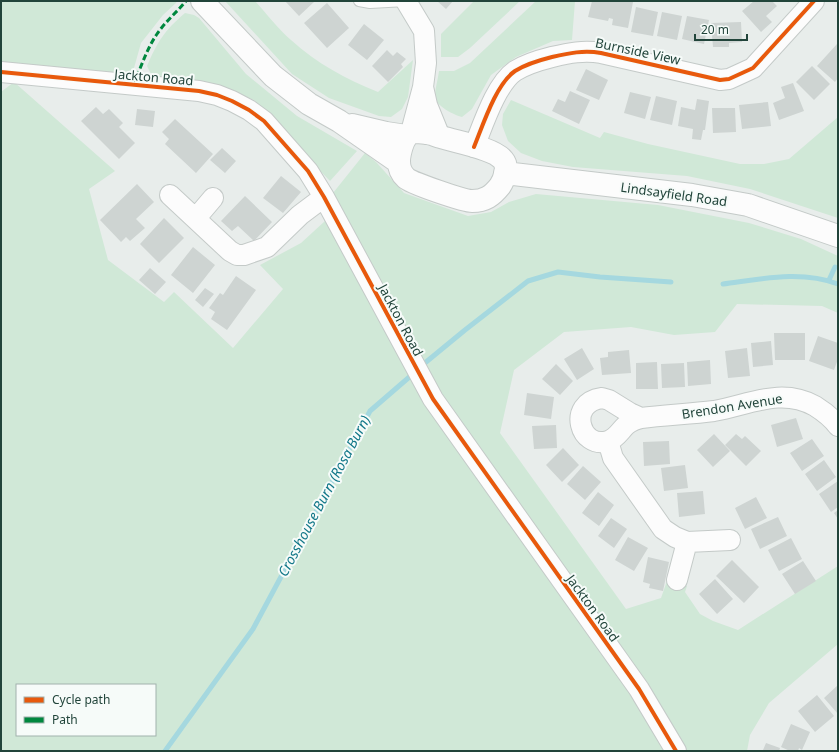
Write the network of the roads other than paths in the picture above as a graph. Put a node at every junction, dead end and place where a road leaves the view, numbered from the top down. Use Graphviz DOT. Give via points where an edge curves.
graph roads {
  1 [pos="202,1"];
  2 [pos="359,1"];
  3 [pos="406,1"];
  4 [pos="814,1"];
  5 [pos="1,72"];
  6 [pos="423,87"];
  7 [pos="339,121"];
  8 [pos="408,134"];
  9 [pos="440,137"];
  10 [pos="474,147"];
  11 [pos="398,162"];
  12 [pos="505,173"];
  13 [pos="170,195"];
  14 [pos="324,197"];
  15 [pos="213,198"];
  16 [pos="196,218"];
  17 [pos="838,236"];
  18 [pos="641,418"];
  19 [pos="838,426"];
  20 [pos="608,441"];
  21 [pos="730,540"];
  22 [pos="687,542"];
  23 [pos="677,580"];
  24 [pos="676,751"];
  1 -- 7 [label="street" via="273,76 309,104"];
  2 -- 3 [label="lane"];
  3 -- 6 [label="street" via="424,31 426,63"];
  4 -- 10 [label="street, Burnside View" via="753,68 729,79 720,80 587,51 539,60 515,71 500,87"];
  5 -- 14 [label="street, Jackton Road" via="199,91 217,95 249,110 264,121 308,171"];
  6 -- 8 [label="street"];
  6 -- 9 [label="street" via="427,105"];
  7 -- 8 [label="street" via="386,133"];
  7 -- 11 [label="street"];
  8 -- 9 [label="street" via="427,133"];
  8 -- 11 [label="street" via="401,147"];
  9 -- 10 [label="street"];
  10 -- 12 [label="street" via="489,151 503,160 506,165"];
  11 -- 12 [label="street" via="399,170 415,184 470,201 490,197 501,184"];
  12 -- 17 [label="street, Lindsayfield Road" via="692,194 748,205"];
  13 -- 16 [label="street"];
  14 -- 16 [label="street" via="300,215 267,247 244,255 237,255 230,250"];
  14 -- 24 [label="street, Jackton Road" via="433,399 639,689"];
  15 -- 16 [label="street"];
  18 -- 19 [label="street, Brendon Avenue" via="714,411 789,397 806,401 821,410"];
  18 -- 20 [label="street, Brendon Avenue" via="629,423"];
  18 -- 20 [label="street" via="609,400 602,398 589,402 581,414 582,428 590,438"];
  20 -- 22 [label="street" via="613,458 663,528"];
  21 -- 22 [label="street"];
  22 -- 23 [label="street"];
}
